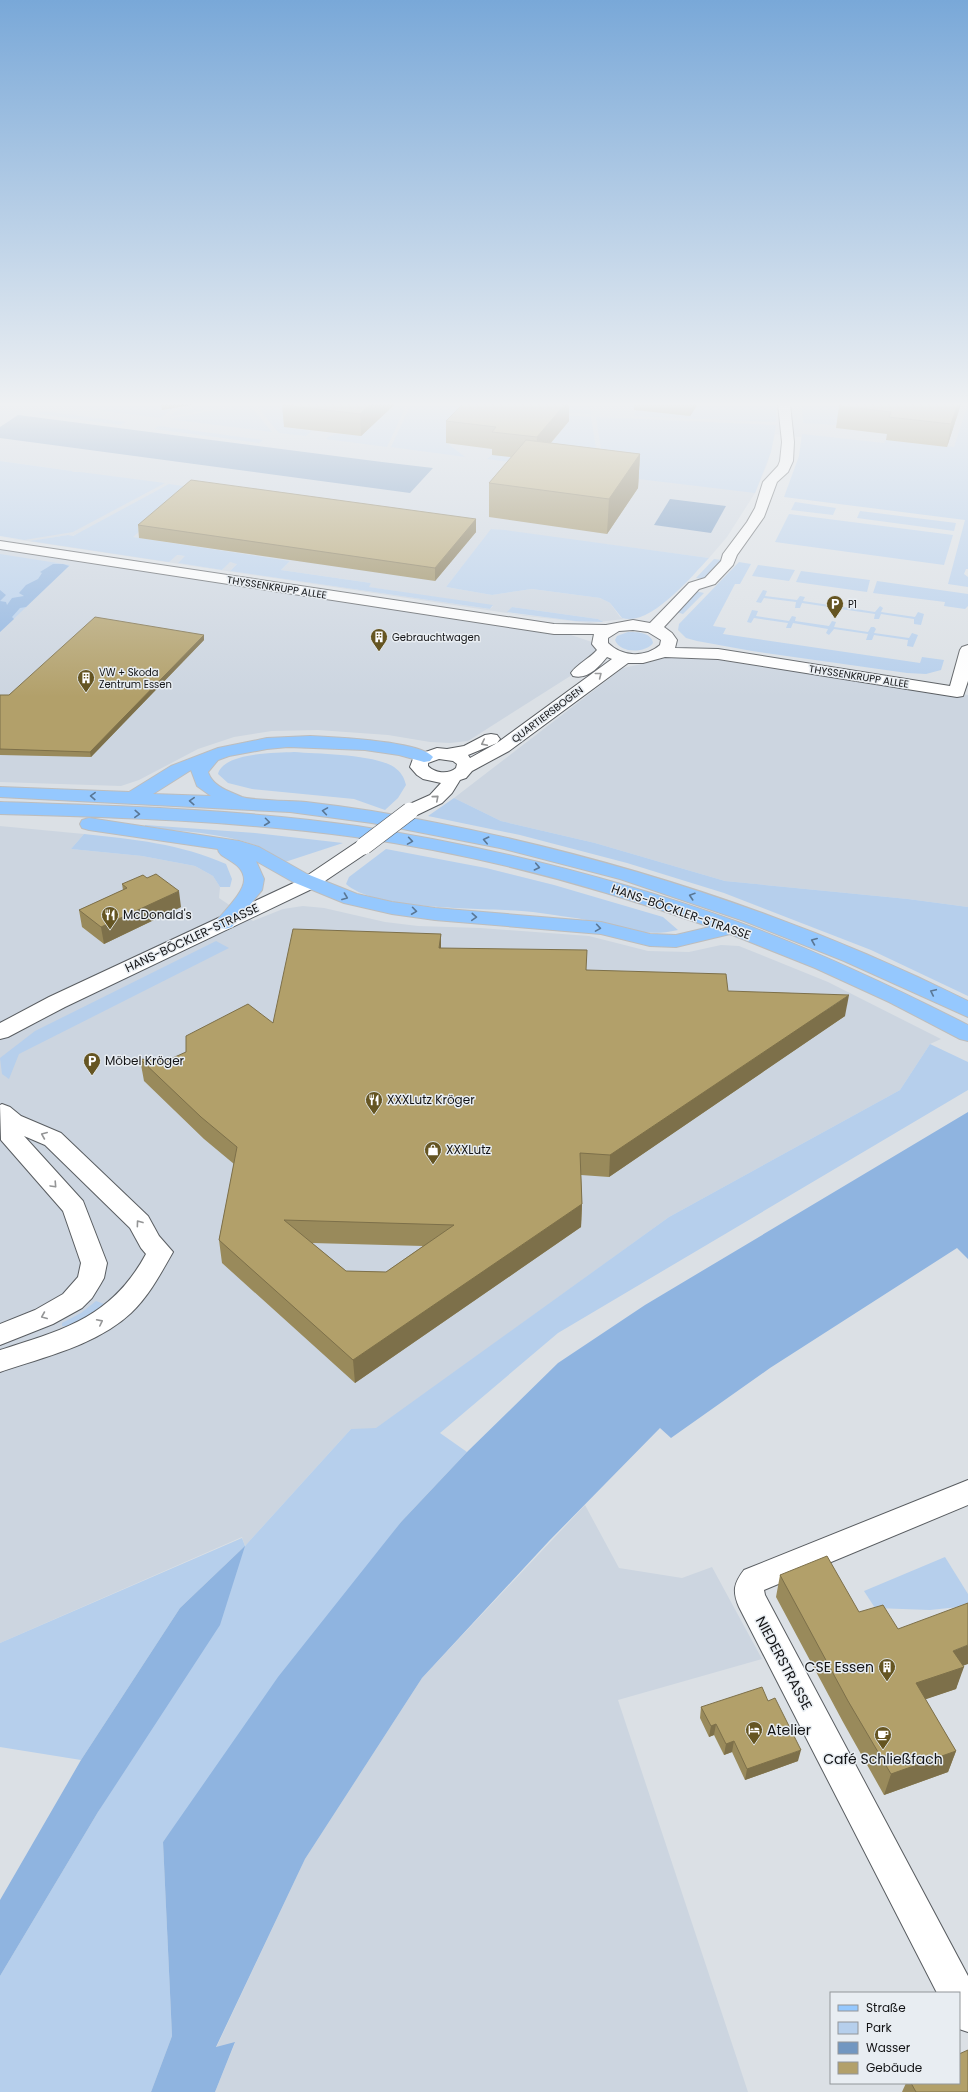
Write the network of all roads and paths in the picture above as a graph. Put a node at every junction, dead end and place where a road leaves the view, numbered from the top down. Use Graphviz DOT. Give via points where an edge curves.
graph roads {
  1 [pos="764,502"];
  2 [pos="0,545"];
  3 [pos="653,628"];
  4 [pos="603,641"];
  5 [pos="666,646"];
  6 [pos="968,650"];
  7 [pos="626,657"];
  8 [pos="452,753"];
  9 [pos="212,756"];
  10 [pos="424,765"];
  11 [pos="460,771"];
  12 [pos="132,798"];
  13 [pos="2,803"];
  14 [pos="245,803"];
  15 [pos="410,811"];
  16 [pos="210,841"];
  17 [pos="309,883"];
  18 [pos="225,923"];
  19 [pos="732,927"];
  20 [pos="968,1010"];
  21 [pos="0,1032"];
  22 [pos="968,1034"];
  23 [pos="5,1115"];
  24 [pos="0,1335"];
  25 [pos="0,1361"];
  26 [pos="968,1492"];
  27 [pos="956,1992"];
  28 [pos="960,1999"];
  29 [pos="968,2014"];
  1 -- 3 [label="street" via="761,511 730,554 728,562 710,581 694,586"];
  2 -- 4 [label="street, THYSSENKRUPP ALLEE" via="554,629"];
  3 -- 4 [label="street" via="627,625"];
  3 -- 5 [label="street" via="665,635"];
  4 -- 7 [label="street, THYSSENKRUPP ALLEE"];
  4 -- 8 [label="street, QUARTIERSBOGEN, one-way" via="595,662 488,742 469,750"];
  5 -- 6 [label="street, THYSSENKRUPP ALLEE" via="957,692"];
  5 -- 7 [label="street, THYSSENKRUPP ALLEE" via="649,657"];
  11 -- 7 [label="street, QUARTIERSBOGEN, one-way" via="504,747"];
  8 -- 10 [label="street" via="437,753"];
  8 -- 11 [label="street" via="463,759"];
  9 -- 10 [label="main road" via="257,744 328,741 401,750"];
  9 -- 12 [label="main road" via="180,768"];
  9 -- 14 [label="main road" via="199,771 201,780 211,790"];
  10 -- 11 [label="street" via="438,777"];
  10 -- 15 [label="street"];
  15 -- 11 [label="street, HANS-BÖCKLER-STRASSE, one-way" via="434,802"];
  12 -- 13 [label="main road, HANS-BÖCKLER-STRASSE, one-way"];
  14 -- 12 [label="main road, HANS-BÖCKLER-STRASSE, one-way"];
  13 -- 16 [label="main road" via="83,824"];
  13 -- 19 [label="main road, HANS-BÖCKLER-STRASSE, one-way" via="98,812 260,821 438,845 548,869"];
  20 -- 14 [label="main road, HANS-BÖCKLER-STRASSE, one-way" via="854,957 755,917 635,878 558,856 453,832 307,808"];
  15 -- 17 [label="street, HANS-BÖCKLER-STRASSE, bridge" via="329,872"];
  16 -- 17 [label="main road" via="252,851"];
  16 -- 18 [label="main road" via="247,862 254,880 252,890"];
  17 -- 18 [label="street, HANS-BÖCKLER-STRASSE"];
  17 -- 19 [label="main road, one-way" via="351,899 392,908 601,928 650,940 676,941"];
  18 -- 21 [label="street, HANS-BÖCKLER-STRASSE" via="57,1002"];
  19 -- 22 [label="main road, HANS-BÖCKLER-STRASSE" via="922,1008"];
  23 -- 24 [label="street, one-way" via="13,1140 74,1207 91,1252 94,1273 77,1299 64,1308"];
  25 -- 23 [label="street, one-way" via="65,1339 108,1318 126,1302 160,1252 150,1242 138,1222 53,1139"];
  26 -- 27 [label="street, NIEDERSTRASSE" via="755,1579 749,1587 750,1597"];
  28 -- 29 [label="street"];
}
